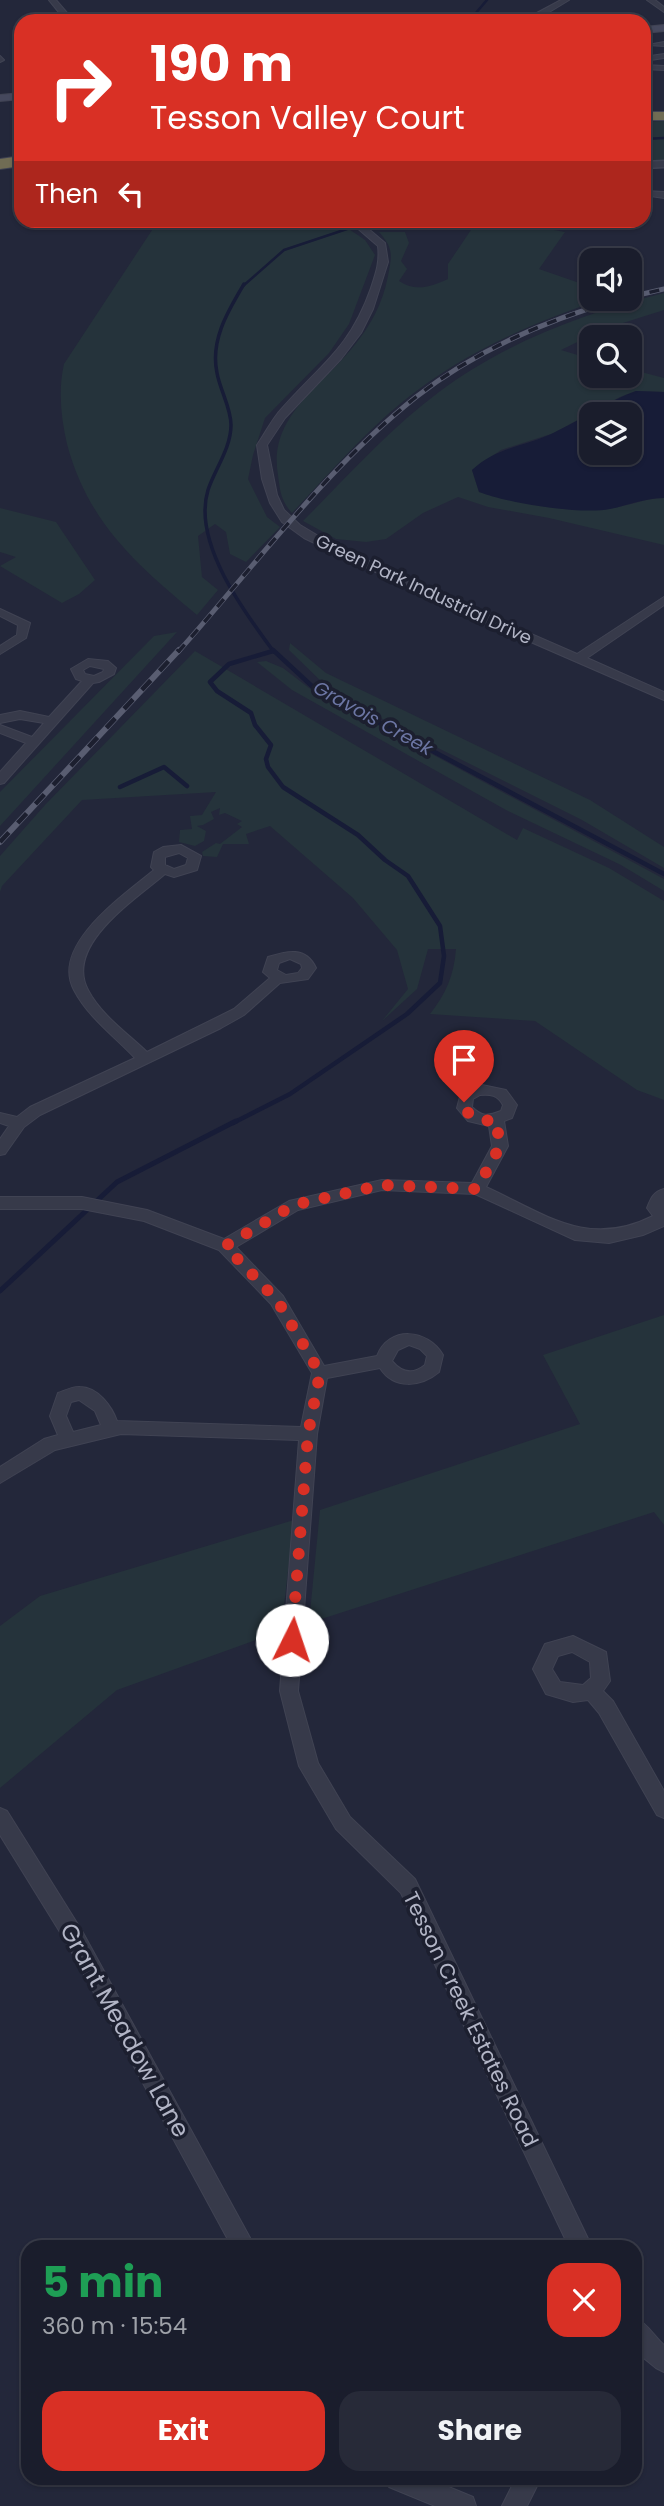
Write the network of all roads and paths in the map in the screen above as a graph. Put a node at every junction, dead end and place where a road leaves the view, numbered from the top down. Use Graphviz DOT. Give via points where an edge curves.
graph roads {
  1 [pos="52,0"];
  2 [pos="566,0"];
  3 [pos="650,0"];
  4 [pos="664,10"];
  5 [pos="64,14"];
  6 [pos="542,14"];
  7 [pos="664,44"];
  8 [pos="652,45"];
  9 [pos="363,228"];
  10 [pos="664,600"];
  11 [pos="0,612"];
  12 [pos="0,651"];
  13 [pos="578,659"];
  14 [pos="89,680"];
  15 [pos="664,696"];
  16 [pos="0,719"];
  17 [pos="54,722"];
  18 [pos="0,729"];
  19 [pos="35,742"];
  20 [pos="0,780"];
  21 [pos="162,870"];
  22 [pos="278,978"];
  23 [pos="144,1058"];
  24 [pos="0,1118"];
  25 [pos="496,1120"];
  26 [pos="19,1123"];
  27 [pos="0,1150"];
  28 [pos="477,1189"];
  29 [pos="664,1194"];
  30 [pos="0,1203"];
  31 [pos="44,1203"];
  32 [pos="106,1208"];
  33 [pos="663,1220"];
  34 [pos="225,1246"];
  35 [pos="384,1361"];
  36 [pos="320,1373"];
  37 [pos="110,1430"];
  38 [pos="308,1434"];
  39 [pos="68,1440"];
  40 [pos="0,1476"];
  41 [pos="592,1692"];
  42 [pos="664,1809"];
  43 [pos="0,1817"];
  44 [pos="240,2240"];
  45 [pos="578,2240"];
  46 [pos="642,2345"];
  47 [pos="664,2360"];
  48 [pos="414,2485"];
  49 [pos="524,2485"];
  50 [pos="464,2506"];
  51 [pos="514,2506"];
  1 -- 5 [label="street"];
  2 -- 6 [label="street"];
  3 -- 4 [label="street"];
  7 -- 8 [label="street"];
  9 -- 13 [label="street, Green Park Industrial Drive" via="382,245 385,257 368,309 338,357 281,416 262,444 265,478 280,513 295,527 337,550"];
  10 -- 13 [label="street"];
  11 -- 12 [label="street" via="24,622 22,636"];
  13 -- 15 [label="street, Green Park Industrial Drive"];
  14 -- 17 [label="street"];
  16 -- 17 [label="street" via="22,714"];
  17 -- 19 [label="street"];
  18 -- 19 [label="street"];
  19 -- 20 [label="street"];
  21 -- 23 [label="street" via="87,937 74,964 77,985 86,998"];
  22 -- 23 [label="street" via="239,1012"];
  23 -- 26 [label="street"];
  24 -- 26 [label="street"];
  25 -- 28 [label="street" via="500,1146"];
  26 -- 27 [label="street"];
  28 -- 33 [label="street" via="575,1234 609,1237"];
  28 -- 34 [label="street" via="382,1185 294,1205"];
  29 -- 33 [label="street" via="655,1208"];
  30 -- 31 [label="street"];
  31 -- 32 [label="street"];
  32 -- 34 [label="street" via="147,1216"];
  34 -- 36 [label="street" via="277,1300"];
  35 -- 36 [label="street"];
  36 -- 38 [label="street, Tesson Creek Estates Road"];
  37 -- 38 [label="street"];
  37 -- 39 [label="street"];
  37 -- 39 [label="street" via="108,1413 80,1393 64,1398 58,1416"];
  38 -- 45 [label="street, Tesson Creek Estates Road" via="289,1691 309,1766 343,1823 408,1886"];
  39 -- 40 [label="street" via="50,1444"];
  41 -- 42 [label="street" via="606,1707"];
  43 -- 44 [label="street, Grant Meadow Lane" via="75,1938"];
  46 -- 47 [label="street"];
  48 -- 50 [label="street"];
  49 -- 51 [label="street"];
}
